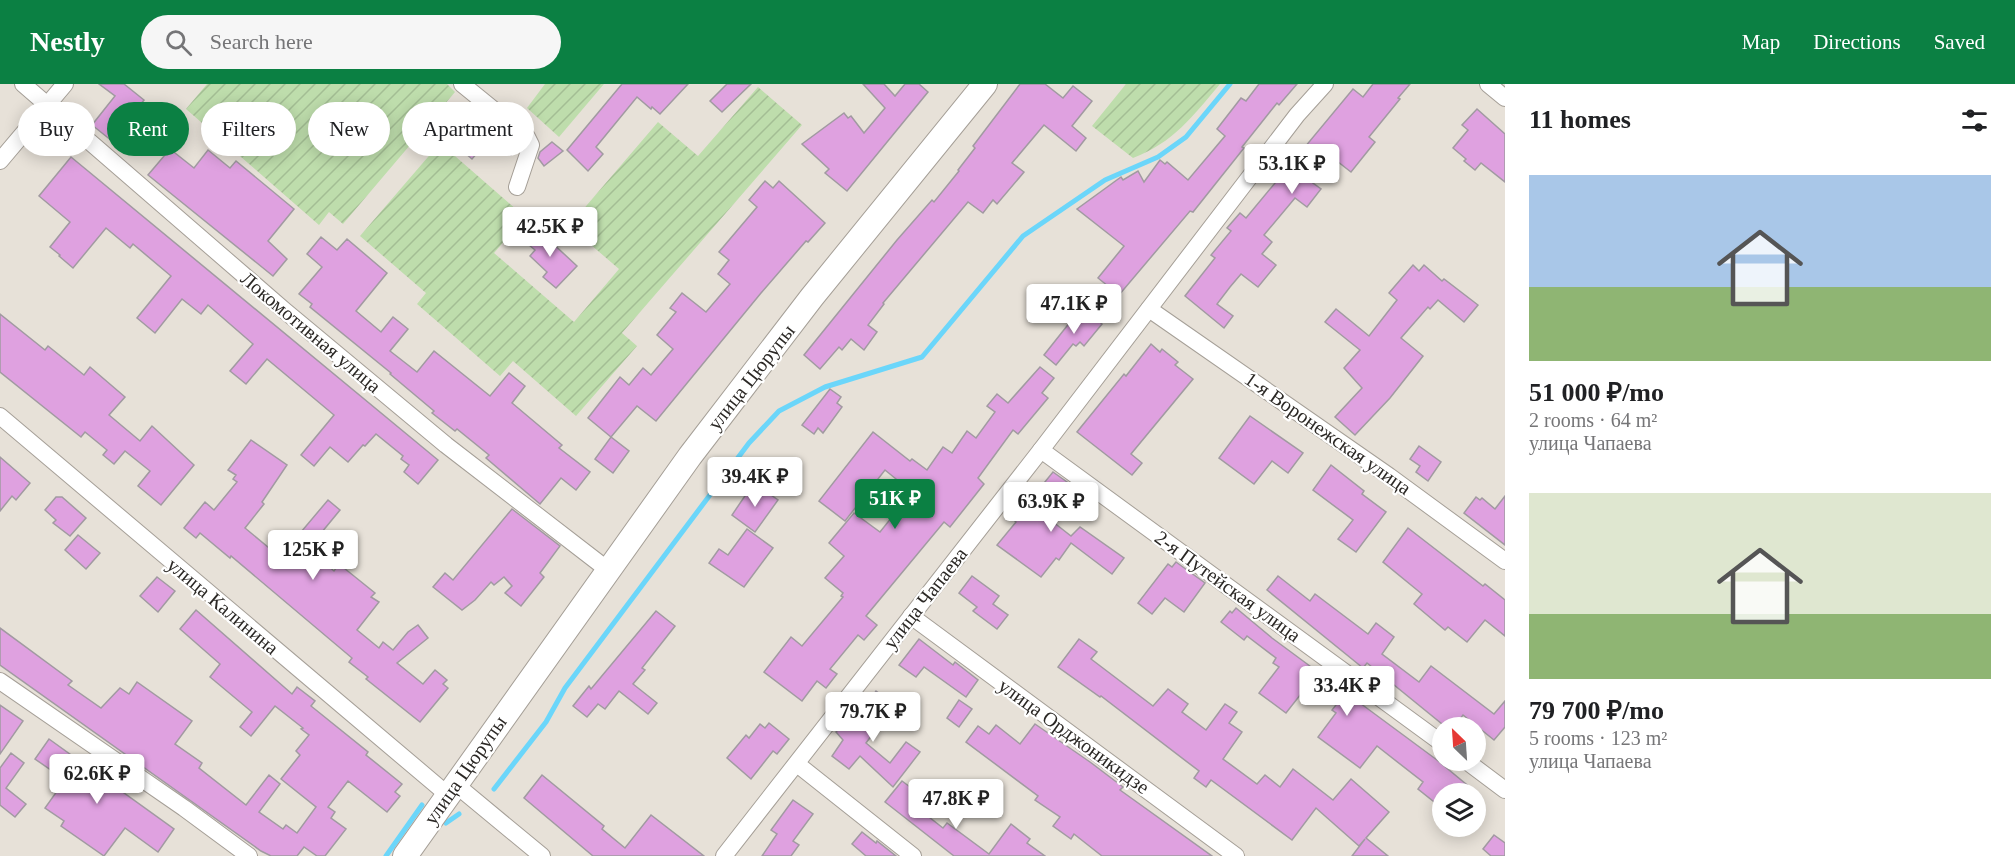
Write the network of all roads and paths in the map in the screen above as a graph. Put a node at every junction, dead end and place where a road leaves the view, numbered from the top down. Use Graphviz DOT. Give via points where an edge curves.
graph roads {
  1 [pos="22,84"];
  2 [pos="65,84"];
  3 [pos="462,84"];
  4 [pos="985,84"];
  5 [pos="1324,84"];
  6 [pos="1488,84"];
  7 [pos="1505,98"];
  8 [pos="43,102"];
  9 [pos="50,102"];
  10 [pos="18,140"];
  11 [pos="95,146"];
  12 [pos="0,161"];
  13 [pos="517,187"];
  14 [pos="1149,309"];
  15 [pos="0,416"];
  16 [pos="1041,450"];
  17 [pos="1505,561"];
  18 [pos="608,570"];
  19 [pos="911,616"];
  20 [pos="0,681"];
  21 [pos="1432,736"];
  22 [pos="797,764"];
  23 [pos="1480,771"];
  24 [pos="452,790"];
  25 [pos="1505,790"];
  26 [pos="249,856"];
  27 [pos="405,856"];
  28 [pos="542,856"];
  29 [pos="723,856"];
  30 [pos="913,856"];
  31 [pos="1236,856"];
  1 -- 8 [label="street, Локомотивная улица"];
  2 -- 9 [label="street"];
  3 -- 13 [label="street" via="531,145"];
  4 -- 18 [label="street, улица Цюрупы" via="812,297"];
  5 -- 14 [label="street, улица Чапаева"];
  6 -- 7 [label="street"];
  10 -- 12 [label="street"];
  11 -- 18 [label="street, Локомотивная улица" via="446,445"];
  14 -- 16 [label="street, улица Чапаева"];
  14 -- 17 [label="street, 1-я Воронежская улица"];
  15 -- 24 [label="street, улица Калинина"];
  16 -- 19 [label="street, улица Чапаева"];
  16 -- 21 [label="street, 2-я Путейская улица"];
  18 -- 24 [label="street, улица Цюрупы"];
  19 -- 22 [label="street, улица Чапаева"];
  19 -- 31 [label="street, улица Орджоникидзе"];
  20 -- 26 [label="street"];
  22 -- 29 [label="street, улица Чапаева"];
  22 -- 30 [label="street"];
  23 -- 25 [label="street"];
  24 -- 27 [label="street, улица Цюрупы"];
  24 -- 28 [label="street, улица Калинина"];
}
